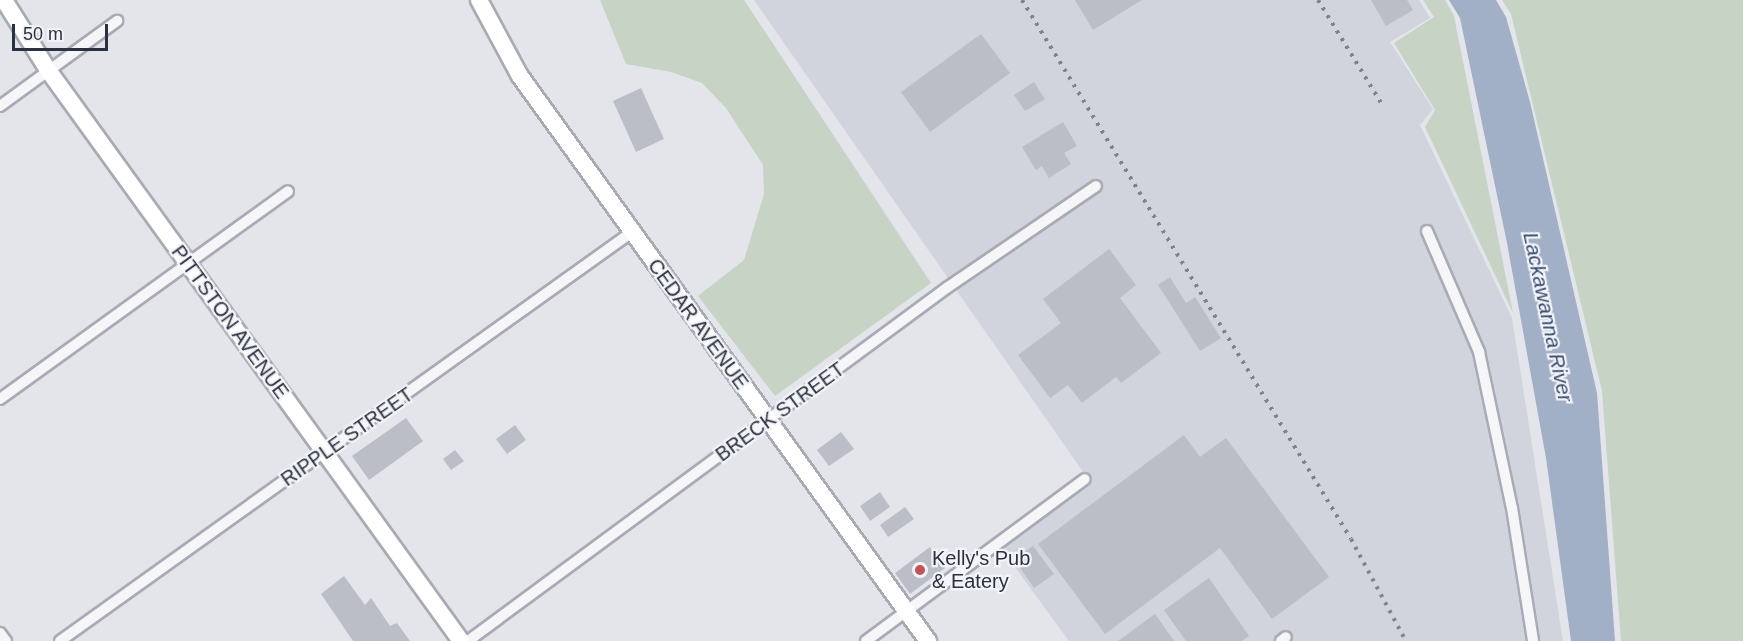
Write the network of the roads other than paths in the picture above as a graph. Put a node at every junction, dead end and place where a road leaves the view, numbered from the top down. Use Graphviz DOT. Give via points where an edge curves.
graph roads {
  1 [pos="4,0"];
  2 [pos="479,0"];
  3 [pos="117,21"];
  4 [pos="48,70"];
  5 [pos="0,105"];
  6 [pos="1096,186"];
  7 [pos="288,191"];
  8 [pos="1426,231"];
  9 [pos="632,232"];
  10 [pos="188,264"];
  11 [pos="0,399"];
  12 [pos="768,421"];
  13 [pos="325,453"];
  14 [pos="1085,479"];
  15 [pos="906,611"];
  16 [pos="0,633"];
  17 [pos="6,641"];
  18 [pos="60,641"];
  19 [pos="461,641"];
  20 [pos="468,641"];
  21 [pos="866,641"];
  22 [pos="928,641"];
  23 [pos="1533,641"];
  1 -- 4 [label="main road, PITTSTON AVENUE"];
  2 -- 9 [label="main road, CEDAR AVENUE" via="520,76"];
  3 -- 4 [label="street"];
  4 -- 5 [label="street"];
  4 -- 10 [label="main road, PITTSTON AVENUE"];
  6 -- 12 [label="street, BRECK STREET" via="948,287"];
  7 -- 10 [label="street"];
  8 -- 23 [label="street" via="1479,352 1512,508"];
  9 -- 12 [label="main road, CEDAR AVENUE"];
  9 -- 13 [label="street, RIPPLE STREET"];
  10 -- 11 [label="street"];
  10 -- 13 [label="main road, PITTSTON AVENUE"];
  12 -- 15 [label="main road, CEDAR AVENUE"];
  12 -- 20 [label="street, BRECK STREET"];
  13 -- 18 [label="street, RIPPLE STREET"];
  13 -- 19 [label="main road, PITTSTON AVENUE"];
  14 -- 15 [label="street"];
  15 -- 21 [label="street"];
  15 -- 22 [label="main road, CEDAR AVENUE"];
  16 -- 17 [label="street"];
}
